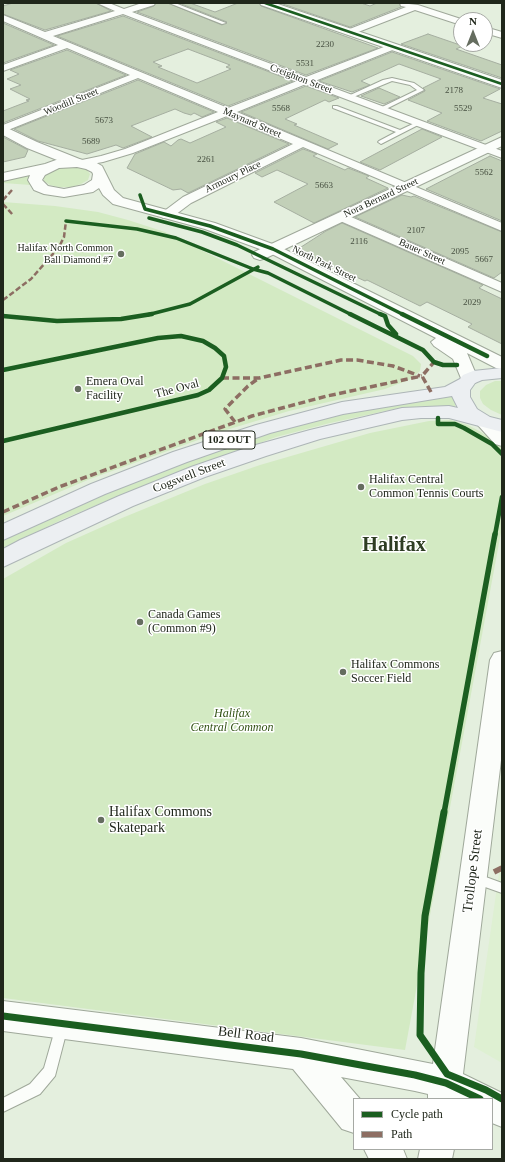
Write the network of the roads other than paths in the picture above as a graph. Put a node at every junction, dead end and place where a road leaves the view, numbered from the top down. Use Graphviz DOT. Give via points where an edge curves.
graph roads {
  1 [pos="101,3"];
  2 [pos="151,3"];
  3 [pos="171,3"];
  4 [pos="265,3"];
  5 [pos="401,3"];
  6 [pos="415,7"];
  7 [pos="123,12"];
  8 [pos="453,19"];
  9 [pos="6,21"];
  10 [pos="224,23"];
  11 [pos="350,32"];
  12 [pos="46,35"];
  13 [pos="66,45"];
  14 [pos="392,47"];
  15 [pos="3,68"];
  16 [pos="138,75"];
  17 [pos="306,81"];
  18 [pos="502,84"];
  19 [pos="349,97"];
  20 [pos="335,106"];
  21 [pos="382,110"];
  22 [pos="227,113"];
  23 [pos="419,123"];
  24 [pos="3,130"];
  25 [pos="400,132"];
  26 [pos="502,141"];
  27 [pos="380,142"];
  28 [pos="32,144"];
  29 [pos="301,144"];
  30 [pos="486,149"];
  31 [pos="129,151"];
  32 [pos="502,155"];
  33 [pos="79,163"];
  34 [pos="45,168"];
  35 [pos="100,176"];
  36 [pos="3,177"];
  37 [pos="3,186"];
  38 [pos="404,187"];
  39 [pos="50,191"];
  40 [pos="167,215"];
  41 [pos="342,216"];
  42 [pos="502,227"];
  43 [pos="266,252"];
  44 [pos="500,286"];
  45 [pos="502,364"];
  46 [pos="502,373"];
  47 [pos="467,381"];
  48 [pos="488,422"];
  49 [pos="502,440"];
  50 [pos="3,533"];
  51 [pos="3,559"];
  52 [pos="502,660"];
  53 [pos="498,722"];
  54 [pos="472,877"];
  55 [pos="502,888"];
  56 [pos="3,1016"];
  57 [pos="63,1023"];
  58 [pos="301,1054"];
  59 [pos="445,1091"];
  60 [pos="476,1098"];
  61 [pos="3,1105"];
  62 [pos="493,1106"];
  63 [pos="502,1111"];
  64 [pos="353,1117"];
  65 [pos="382,1150"];
  66 [pos="390,1159"];
  1 -- 7 [label="street, Creighton Street"];
  2 -- 7 [label="street"];
  3 -- 10 [label="lane"];
  4 -- 11 [label="main road"];
  5 -- 6 [label="street"];
  6 -- 8 [label="street"];
  6 -- 11 [label="street"];
  7 -- 12 [label="street"];
  7 -- 17 [label="street, Creighton Street"];
  9 -- 12 [label="street, Maynard Street"];
  11 -- 14 [label="main road"];
  12 -- 13 [label="street, Maynard Street"];
  13 -- 15 [label="street"];
  13 -- 16 [label="street, Maynard Street"];
  14 -- 17 [label="street"];
  14 -- 18 [label="main road"];
  16 -- 22 [label="street, Maynard Street"];
  16 -- 24 [label="street, Woodill Street"];
  17 -- 19 [label="street, Creighton Street"];
  17 -- 22 [label="street"];
  19 -- 21 [label="street, Creighton Street"];
  19 -- 21 [label="lane" via="392,79 412,84 421,90"];
  20 -- 25 [label="lane"];
  21 -- 23 [label="street, Creighton Street"];
  22 -- 29 [label="street, Maynard Street"];
  22 -- 31 [label="street"];
  23 -- 25 [label="lane"];
  23 -- 30 [label="street, Creighton Street"];
  24 -- 28 [label="main road"];
  25 -- 27 [label="lane"];
  26 -- 30 [label="main road, Nora Bernard Street"];
  28 -- 33 [label="main road"];
  28 -- 34 [label="main road" via="46,159"];
  29 -- 38 [label="street, Maynard Street"];
  29 -- 40 [label="street, Armoury Place" via="187,200"];
  30 -- 32 [label="street, Creighton Street"];
  30 -- 38 [label="main road, Nora Bernard Street"];
  31 -- 33 [label="street"];
  31 -- 35 [label="street"];
  33 -- 34 [label="main road" via="56,164"];
  33 -- 35 [label="main road" via="97,169"];
  34 -- 36 [label="main road"];
  34 -- 39 [label="main road" via="39,172 35,180 39,187"];
  35 -- 39 [label="main road" via="94,186 81,191"];
  35 -- 40 [label="main road, North Park Street" via="108,192 118,201"];
  37 -- 39 [label="main road"];
  38 -- 41 [label="main road, Nora Bernard Street"];
  38 -- 42 [label="street, Maynard Street"];
  39 -- 43 [label="main road, North Park Street"];
  40 -- 43 [label="main road, North Park Street" via="210,226"];
  41 -- 43 [label="main road, Nora Bernard Street"];
  41 -- 44 [label="street, Bauer Street"];
  43 -- 45 [label="main road, North Park Street"];
  43 -- 47 [label="main road, North Park Street" via="444,344 461,357"];
  46 -- 47 [label="main road, 102 OUT" via="485,374"];
  47 -- 48 [label="main road" via="461,390 461,398 470,413"];
  47 -- 50 [label="main road, Cogswell Street / 102 OUT" via="451,391 342,408 263,429 180,456 98,489"];
  48 -- 49 [label="main road"];
  48 -- 51 [label="main road, Cogswell Street" via="449,412 422,412 402,414 317,434 198,472 126,501 28,545"];
  52 -- 53 [label="main road, Trollope Street"];
  53 -- 54 [label="main road, Trollope Street"];
  54 -- 55 [label="lane"];
  54 -- 59 [label="main road, Trollope Street"];
  56 -- 57 [label="main road, Bell Road"];
  57 -- 58 [label="main road, Bell Road"];
  57 -- 61 [label="lane" via="50,1071 34,1090"];
  58 -- 59 [label="main road, Bell Road" via="415,1075"];
  58 -- 64 [label="main road"];
  59 -- 60 [label="main road, Bell Road"];
  62 -- 63 [label="main road"];
  65 -- 66 [label="main road"];
}
